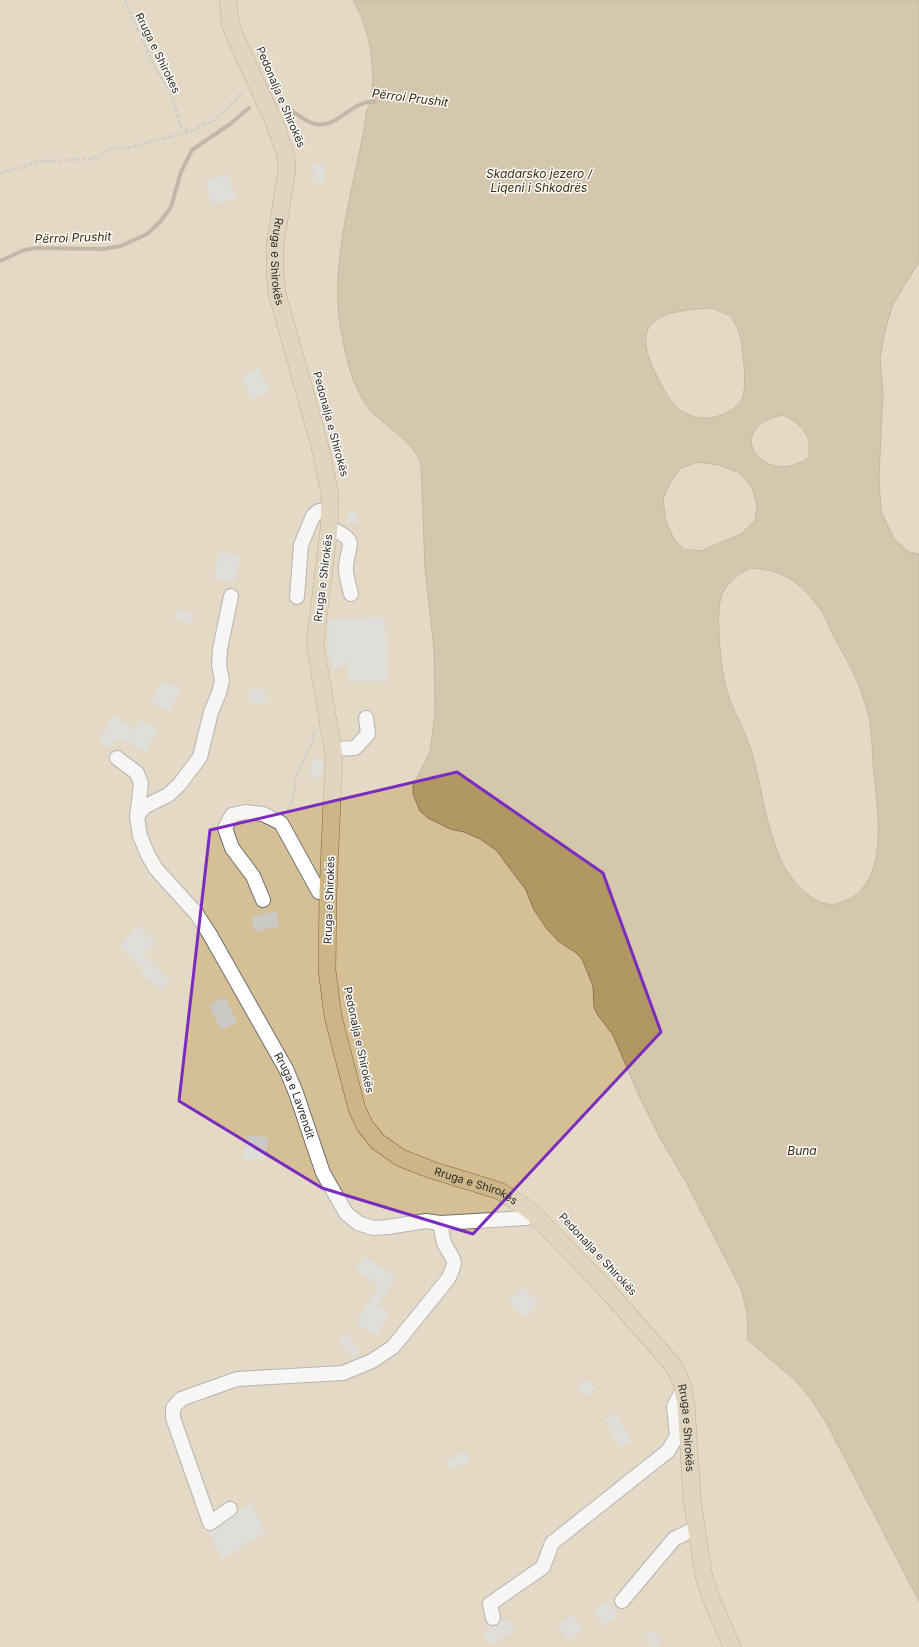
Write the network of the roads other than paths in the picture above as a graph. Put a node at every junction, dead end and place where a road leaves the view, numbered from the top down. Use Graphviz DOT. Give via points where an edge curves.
graph roads {
  1 [pos="228,0"];
  2 [pos="330,511"];
  3 [pos="329,528"];
  4 [pos="351,594"];
  5 [pos="231,596"];
  6 [pos="297,597"];
  7 [pos="366,718"];
  8 [pos="333,743"];
  9 [pos="117,758"];
  10 [pos="137,817"];
  11 [pos="328,893"];
  12 [pos="262,900"];
  13 [pos="532,1212"];
  14 [pos="440,1223"];
  15 [pos="683,1389"];
  16 [pos="230,1509"];
  17 [pos="696,1528"];
  18 [pos="622,1601"];
  19 [pos="494,1618"];
  20 [pos="732,1647"];
  1 -- 2 [label="main road, Rruga e Shirokës" via="230,23 275,124 286,156 275,246 277,293 325,466"];
  2 -- 3 [label="main road, Rruga e Shirokës"];
  2 -- 6 [label="street" via="320,511 312,516 301,545"];
  3 -- 4 [label="street" via="347,538 351,545 346,569"];
  3 -- 8 [label="main road, Rruga e Shirokës" via="315,644"];
  5 -- 10 [label="street" via="220,649 222,680 200,757 179,785 168,795 144,807"];
  7 -- 8 [label="street" via="368,734 355,748"];
  8 -- 11 [label="main road, Rruga e Shirokës"];
  9 -- 10 [label="street, Rruga e Lavrendit" via="137,773 141,782"];
  10 -- 14 [label="street, Rruga e Lavrendit" via="140,836 156,869 196,913 286,1069 323,1173 346,1213 358,1223 373,1228 426,1221"];
  11 -- 12 [label="street" via="320,892 281,823 262,814 245,812 232,815 225,828 232,848 253,876"];
  11 -- 13 [label="main road, Rruga e Shirokës" via="329,993 346,1073 357,1110 366,1126 378,1142 401,1158 500,1191"];
  13 -- 14 [label="street, Rruga e Lavrendit" via="526,1218"];
  13 -- 15 [label="main road, Rruga e Shirokës" via="665,1354 679,1376"];
  14 -- 16 [label="street" via="444,1244 454,1259 454,1269 393,1347 372,1361 343,1373 237,1379 181,1399 172,1408 173,1418 210,1523"];
  15 -- 17 [label="main road, Rruga e Shirokës"];
  15 -- 19 [label="street" via="674,1407 677,1436 668,1451 552,1544 542,1568 490,1604"];
  17 -- 18 [label="street" via="674,1539"];
  17 -- 20 [label="main road, Rruga e Shirokës" via="704,1577"];
}
